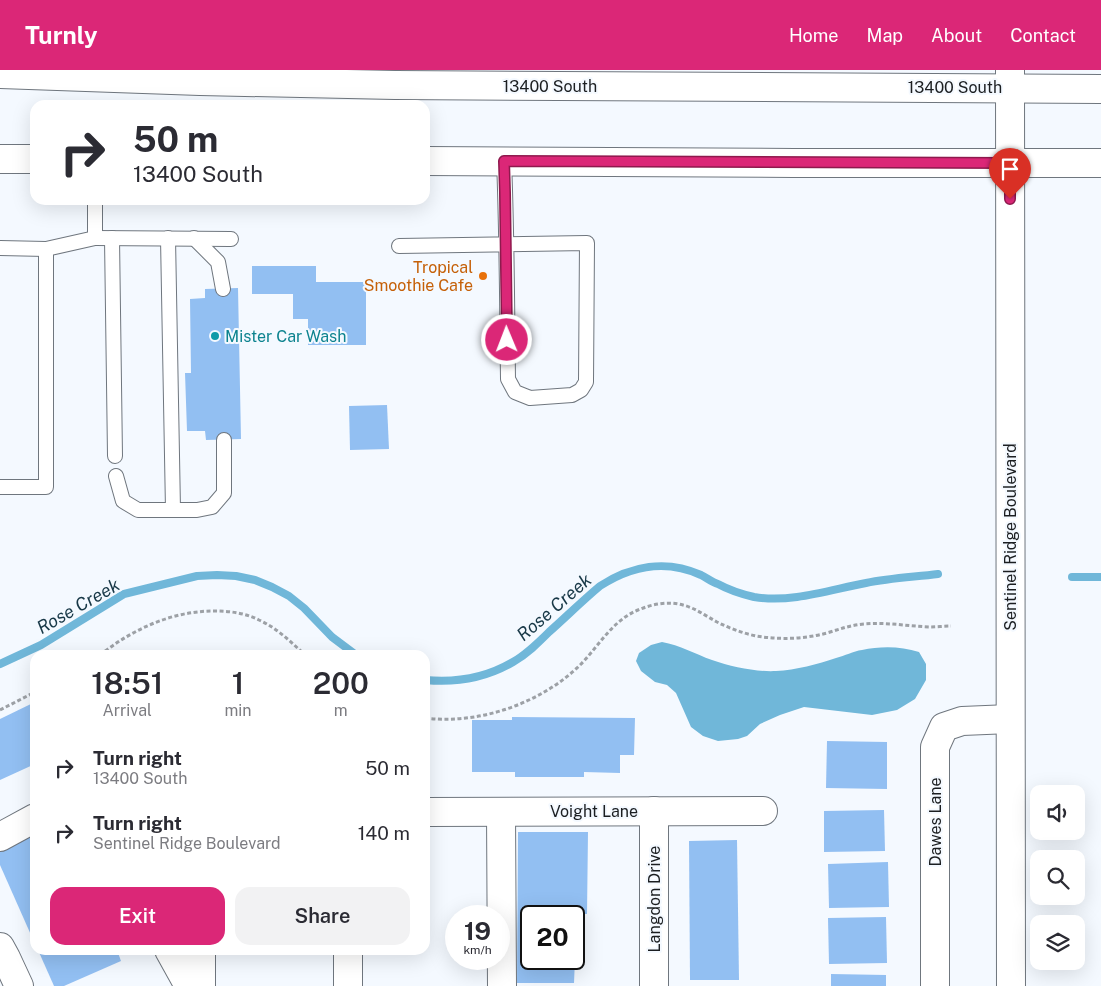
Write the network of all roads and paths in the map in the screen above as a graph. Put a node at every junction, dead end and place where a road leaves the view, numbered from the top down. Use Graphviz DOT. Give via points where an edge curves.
graph roads {
  1 [pos="224,70"];
  2 [pos="370,70"];
  3 [pos="0,74"];
  4 [pos="1010,79"];
  5 [pos="200,81"];
  6 [pos="395,85"];
  7 [pos="1101,88"];
  8 [pos="0,159"];
  9 [pos="30,159"];
  10 [pos="430,161"];
  11 [pos="504,161"];
  12 [pos="1010,163"];
  13 [pos="1101,163"];
  14 [pos="95,205"];
  15 [pos="95,238"];
  16 [pos="112,238"];
  17 [pos="168,238"];
  18 [pos="194,238"];
  19 [pos="231,239"];
  20 [pos="506,244"];
  21 [pos="399,246"];
  22 [pos="0,248"];
  23 [pos="46,249"];
  24 [pos="223,289"];
  25 [pos="224,440"];
  26 [pos="115,456"];
  27 [pos="116,476"];
  28 [pos="0,487"];
  29 [pos="172,510"];
  30 [pos="951,626"];
  31 [pos="108,650"];
  32 [pos="299,650"];
  33 [pos="30,695"];
  34 [pos="0,710"];
  35 [pos="430,718"];
  36 [pos="1010,719"];
  37 [pos="654,811"];
  38 [pos="764,811"];
  39 [pos="430,812"];
  40 [pos="501,812"];
  41 [pos="30,821"];
  42 [pos="0,837"];
  43 [pos="0,947"];
  44 [pos="171,955"];
  45 [pos="201,955"];
  46 [pos="348,955"];
  47 [pos="19,986"];
  48 [pos="189,986"];
  49 [pos="201,986"];
  50 [pos="348,986"];
  51 [pos="502,986"];
  52 [pos="654,986"];
  53 [pos="935,986"];
  54 [pos="1011,986"];
  1 -- 5 [label="main road"];
  2 -- 6 [label="main road"];
  3 -- 5 [label="main road, 13400 South"];
  4 -- 6 [label="main road, 13400 South"];
  4 -- 7 [label="main road, 13400 South"];
  4 -- 12 [label="main road, Sentinel Ridge Boulevard"];
  5 -- 6 [label="main road, 13400 South"];
  8 -- 9 [label="main road"];
  10 -- 11 [label="main road"];
  11 -- 12 [label="main road"];
  11 -- 20 [label="lane"];
  12 -- 13 [label="main road"];
  12 -- 36 [label="main road, Sentinel Ridge Boulevard"];
  14 -- 15 [label="lane"];
  15 -- 16 [label="lane"];
  15 -- 23 [label="lane"];
  16 -- 17 [label="lane"];
  16 -- 26 [label="lane"];
  17 -- 18 [label="lane"];
  17 -- 29 [label="lane"];
  18 -- 19 [label="lane"];
  18 -- 24 [label="lane" via="218,262"];
  20 -- 20 [label="lane" via="587,243 586,382 572,395 530,398 515,392 508,379"];
  20 -- 21 [label="lane"];
  22 -- 23 [label="lane"];
  23 -- 28 [label="lane" via="46,487"];
  25 -- 29 [label="lane" via="224,493 212,506"];
  27 -- 29 [label="lane" via="123,501 138,510"];
  30 -- 35 [label="path" via="879,623 808,636 773,638 737,631 682,605 662,603 624,617 571,674 534,698 473,717"];
  31 -- 32 [label="path" via="158,621 198,611 234,612 259,620"];
  33 -- 34 [label="path"];
  36 -- 53 [label="main road, Dawes Lane" via="962,721 944,727 935,747"];
  36 -- 54 [label="main road, Sentinel Ridge Boulevard"];
  37 -- 38 [label="main road, Voight Lane"];
  37 -- 40 [label="main road, Voight Lane"];
  37 -- 52 [label="main road, Langdon Drive"];
  39 -- 40 [label="main road, Voight Lane"];
  40 -- 51 [label="main road"];
  41 -- 42 [label="main road"];
  43 -- 47 [label="main road"];
  44 -- 48 [label="main road"];
  45 -- 49 [label="main road"];
  46 -- 50 [label="main road"];
}
